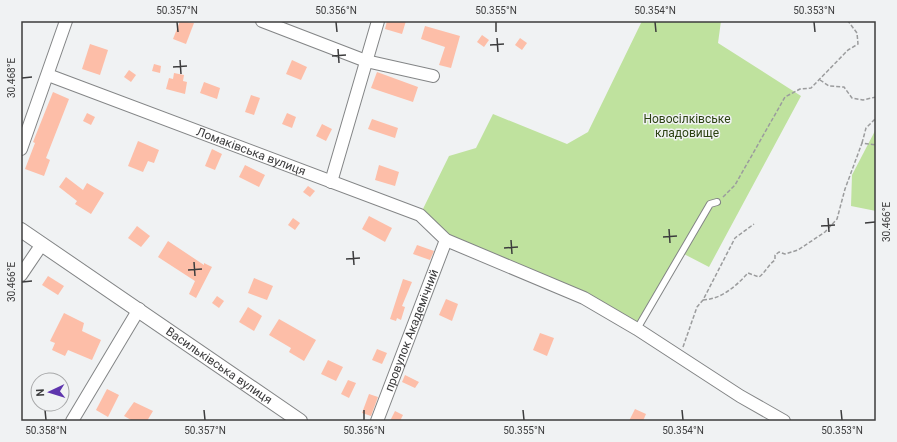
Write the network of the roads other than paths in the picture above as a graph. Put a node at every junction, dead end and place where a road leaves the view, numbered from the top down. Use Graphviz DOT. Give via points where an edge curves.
graph roads {
  1 [pos="66,21"];
  2 [pos="262,21"];
  3 [pos="378,21"];
  4 [pos="366,62"];
  5 [pos="48,75"];
  6 [pos="433,76"];
  7 [pos="21,148"];
  8 [pos="331,182"];
  9 [pos="717,202"];
  10 [pos="21,230"];
  11 [pos="446,240"];
  12 [pos="42,244"];
  13 [pos="21,275"];
  14 [pos="139,309"];
  15 [pos="637,329"];
  16 [pos="72,421"];
  17 [pos="300,421"];
  18 [pos="377,421"];
  19 [pos="784,421"];
  1 -- 5 [label="street"];
  2 -- 4 [label="street"];
  3 -- 4 [label="street"];
  4 -- 6 [label="street"];
  4 -- 8 [label="street"];
  5 -- 7 [label="street"];
  5 -- 8 [label="street, Ломаківська вулиця"];
  8 -- 11 [label="street, Ломаківська вулиця" via="420,215"];
  9 -- 15 [label="lane" via="710,204"];
  10 -- 12 [label="street, Васильківська вулиця"];
  11 -- 15 [label="street" via="584,298"];
  11 -- 18 [label="street, провулок Академічний"];
  12 -- 13 [label="street"];
  12 -- 14 [label="street, Васильківська вулиця"];
  14 -- 16 [label="street"];
  14 -- 17 [label="street, Васильківська вулиця"];
  15 -- 19 [label="street" via="740,396"];
}
